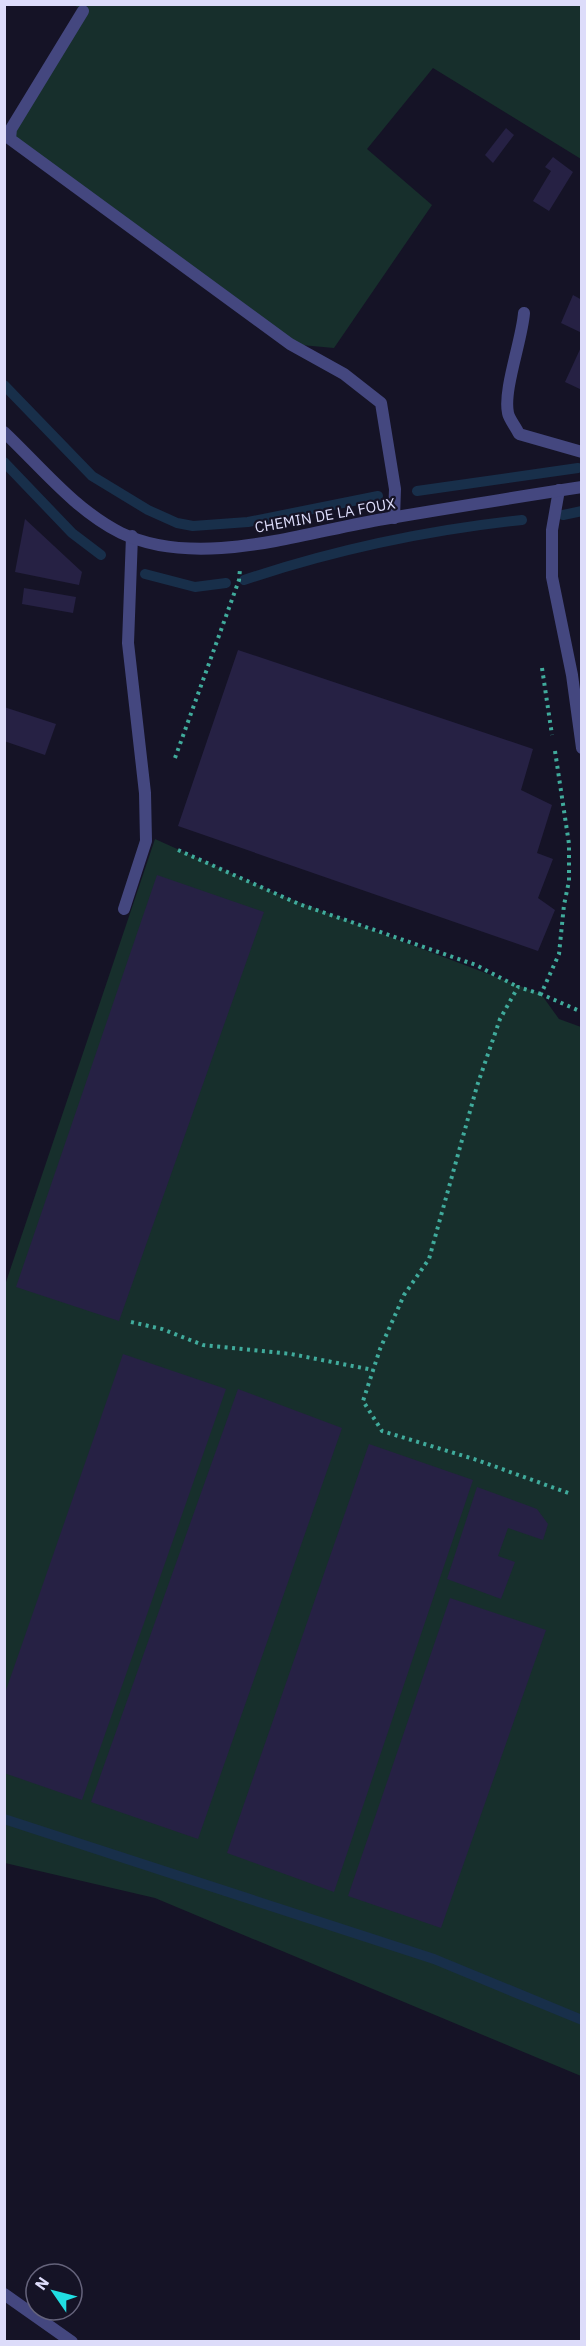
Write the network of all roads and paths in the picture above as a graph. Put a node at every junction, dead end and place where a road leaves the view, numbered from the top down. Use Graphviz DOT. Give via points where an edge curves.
graph roads {
  1 [pos="83,11"];
  2 [pos="7,133"];
  3 [pos="524,313"];
  4 [pos="4,432"];
  5 [pos="582,452"];
  6 [pos="582,487"];
  7 [pos="559,490"];
  8 [pos="394,518"];
  9 [pos="132,536"];
  10 [pos="242,544"];
  11 [pos="542,665"];
  12 [pos="553,738"];
  13 [pos="582,748"];
  14 [pos="554,750"];
  15 [pos="175,758"];
  16 [pos="178,850"];
  17 [pos="124,909"];
  18 [pos="518,987"];
  19 [pos="541,994"];
  20 [pos="582,1012"];
  21 [pos="131,1322"];
  22 [pos="373,1370"];
  23 [pos="571,1494"];
  24 [pos="4,2294"];
  25 [pos="72,2342"];
  1 -- 2 [label="street"];
  2 -- 8 [label="street" via="10,139 290,344 344,374 381,403 395,489"];
  3 -- 5 [label="street" via="508,413 519,434"];
  4 -- 9 [label="street, CHEMIN DE LA FOUX" via="91,516"];
  6 -- 7 [label="street, CHEMIN DE LA FOUX"];
  7 -- 8 [label="street, CHEMIN DE LA FOUX"];
  7 -- 13 [label="street" via="552,530 552,577"];
  8 -- 10 [label="street, CHEMIN DE LA FOUX"];
  9 -- 10 [label="street, CHEMIN DE LA FOUX" via="172,547"];
  9 -- 17 [label="street" via="128,643 145,793 146,841"];
  10 -- 15 [label="path" via="239,580"];
  11 -- 12 [label="path"];
  14 -- 19 [label="path" via="568,844 569,881 560,954"];
  16 -- 18 [label="path" via="299,904 476,965"];
  18 -- 19 [label="path"];
  18 -- 22 [label="path" via="500,1019 477,1086 429,1259 404,1295"];
  19 -- 20 [label="path"];
  21 -- 22 [label="path" via="203,1345 291,1354"];
  22 -- 23 [label="path" via="363,1401 382,1431"];
  24 -- 25 [label="street"];
}
